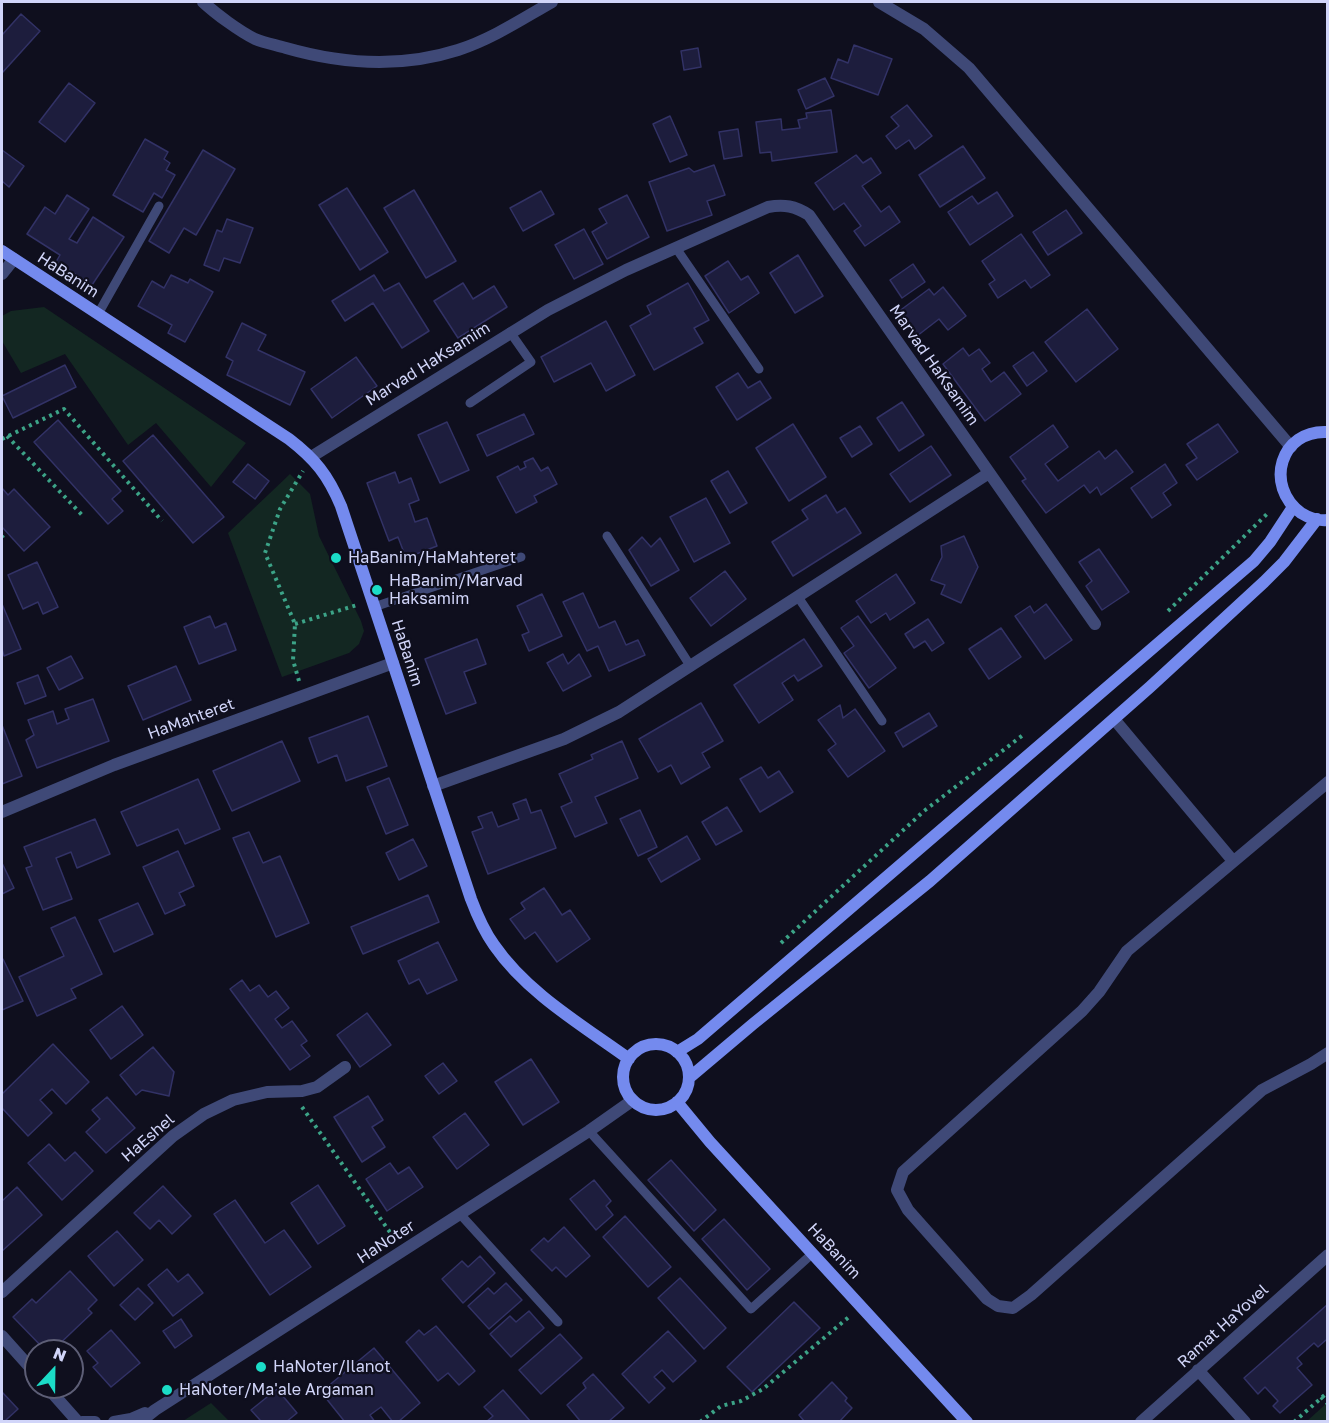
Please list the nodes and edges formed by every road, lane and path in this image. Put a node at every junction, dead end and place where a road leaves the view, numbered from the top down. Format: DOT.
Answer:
graph roads {
  1 [pos="203,2"];
  2 [pos="552,2"];
  3 [pos="879,2"];
  4 [pos="159,206"];
  5 [pos="676,248"];
  6 [pos="2,251"];
  7 [pos="14,259"];
  8 [pos="2,274"];
  9 [pos="98,314"];
  10 [pos="510,332"];
  11 [pos="759,369"];
  12 [pos="470,403"];
  13 [pos="1328,432"];
  14 [pos="7,436"];
  15 [pos="2,439"];
  16 [pos="1291,447"];
  17 [pos="311,457"];
  18 [pos="989,472"];
  19 [pos="1285,496"];
  20 [pos="1293,507"];
  21 [pos="83,516"];
  22 [pos="1322,520"];
  23 [pos="162,521"];
  24 [pos="607,536"];
  25 [pos="521,557"];
  26 [pos="798,597"];
  27 [pos="373,604"];
  28 [pos="1166,613"];
  29 [pos="295,624"];
  30 [pos="1095,624"];
  31 [pos="393,663"];
  32 [pos="691,667"];
  33 [pos="304,695"];
  34 [pos="1114,718"];
  35 [pos="882,721"];
  36 [pos="1026,733"];
  37 [pos="1328,782"];
  38 [pos="433,786"];
  39 [pos="2,812"];
  40 [pos="1233,861"];
  41 [pos="777,947"];
  42 [pos="676,1052"];
  43 [pos="1328,1053"];
  44 [pos="628,1059"];
  45 [pos="345,1067"];
  46 [pos="688,1078"];
  47 [pos="291,1092"];
  48 [pos="633,1100"];
  49 [pos="677,1102"];
  50 [pos="589,1131"];
  51 [pos="460,1214"];
  52 [pos="403,1251"];
  53 [pos="813,1253"];
  54 [pos="1328,1255"];
  55 [pos="2,1292"];
  56 [pos="862,1306"];
  57 [pos="558,1322"];
  58 [pos="2,1336"];
  59 [pos="24,1361"];
  60 [pos="1198,1370"];
  61 [pos="1328,1392"];
  62 [pos="1321,1397"];
  63 [pos="58,1399"];
  64 [pos="1328,1404"];
  65 [pos="155,1410"];
  66 [pos="80,1422"];
  67 [pos="95,1422"];
  68 [pos="114,1422"];
  69 [pos="140,1422"];
  70 [pos="700,1422"];
  71 [pos="968,1422"];
  72 [pos="1141,1422"];
  73 [pos="1245,1422"];
  74 [pos="1294,1422"];
  1 -- 2 [label="street"];
  3 -- 16 [label="street"];
  4 -- 9 [label="lane"];
  5 -- 10 [label="street, Marvad HaKsamim"];
  5 -- 11 [label="lane"];
  5 -- 18 [label="street, Marvad HaKsamim"];
  6 -- 7 [label="street, HaBanim"];
  7 -- 8 [label="street"];
  7 -- 9 [label="street, HaBanim"];
  9 -- 17 [label="street, HaBanim"];
  10 -- 12 [label="lane"];
  10 -- 17 [label="street, Marvad HaKsamim"];
  13 -- 16 [label="street"];
  14 -- 15 [label="path"];
  14 -- 21 [label="path"];
  14 -- 23 [label="path"];
  16 -- 19 [label="street"];
  17 -- 27 [label="street, HaBanim"];
  17 -- 29 [label="path"];
  18 -- 26 [label="street"];
  18 -- 30 [label="street, Marvad HaKsamim"];
  19 -- 20 [label="street"];
  19 -- 28 [label="path"];
  20 -- 22 [label="street"];
  20 -- 42 [label="street"];
  22 -- 34 [label="street"];
  24 -- 32 [label="lane"];
  25 -- 27 [label="lane"];
  26 -- 32 [label="street"];
  26 -- 35 [label="lane"];
  27 -- 29 [label="path"];
  27 -- 31 [label="street, HaBanim"];
  29 -- 33 [label="path"];
  31 -- 33 [label="street, HaMahteret"];
  31 -- 38 [label="street, HaBanim"];
  32 -- 38 [label="street"];
  33 -- 39 [label="street, HaMahteret"];
  34 -- 40 [label="street"];
  34 -- 46 [label="street"];
  36 -- 41 [label="path"];
  37 -- 40 [label="street"];
  38 -- 44 [label="street, HaBanim"];
  40 -- 43 [label="street"];
  42 -- 44 [label="street"];
  42 -- 46 [label="street"];
  44 -- 48 [label="street"];
  45 -- 47 [label="street, HaEshel"];
  46 -- 49 [label="street"];
  47 -- 52 [label="path"];
  47 -- 55 [label="street, HaEshel"];
  48 -- 49 [label="street"];
  48 -- 50 [label="street, HaNoter"];
  49 -- 53 [label="street, HaBanim"];
  50 -- 51 [label="street, HaNoter"];
  50 -- 53 [label="lane"];
  51 -- 52 [label="street, HaNoter"];
  51 -- 57 [label="lane"];
  52 -- 65 [label="street, HaNoter"];
  53 -- 56 [label="street, HaBanim"];
  54 -- 60 [label="street, Ramat HaYovel"];
  56 -- 70 [label="path"];
  56 -- 71 [label="street, HaBanim"];
  58 -- 59 [label="street"];
  60 -- 72 [label="street, Ramat HaYovel"];
  60 -- 73 [label="street"];
  61 -- 62 [label="path"];
  62 -- 64 [label="path"];
  62 -- 74 [label="path"];
  63 -- 66 [label="street"];
  65 -- 68 [label="street, HaNoter"];
  65 -- 69 [label="street, HaNoter"];
  66 -- 67 [label="street"];
}
